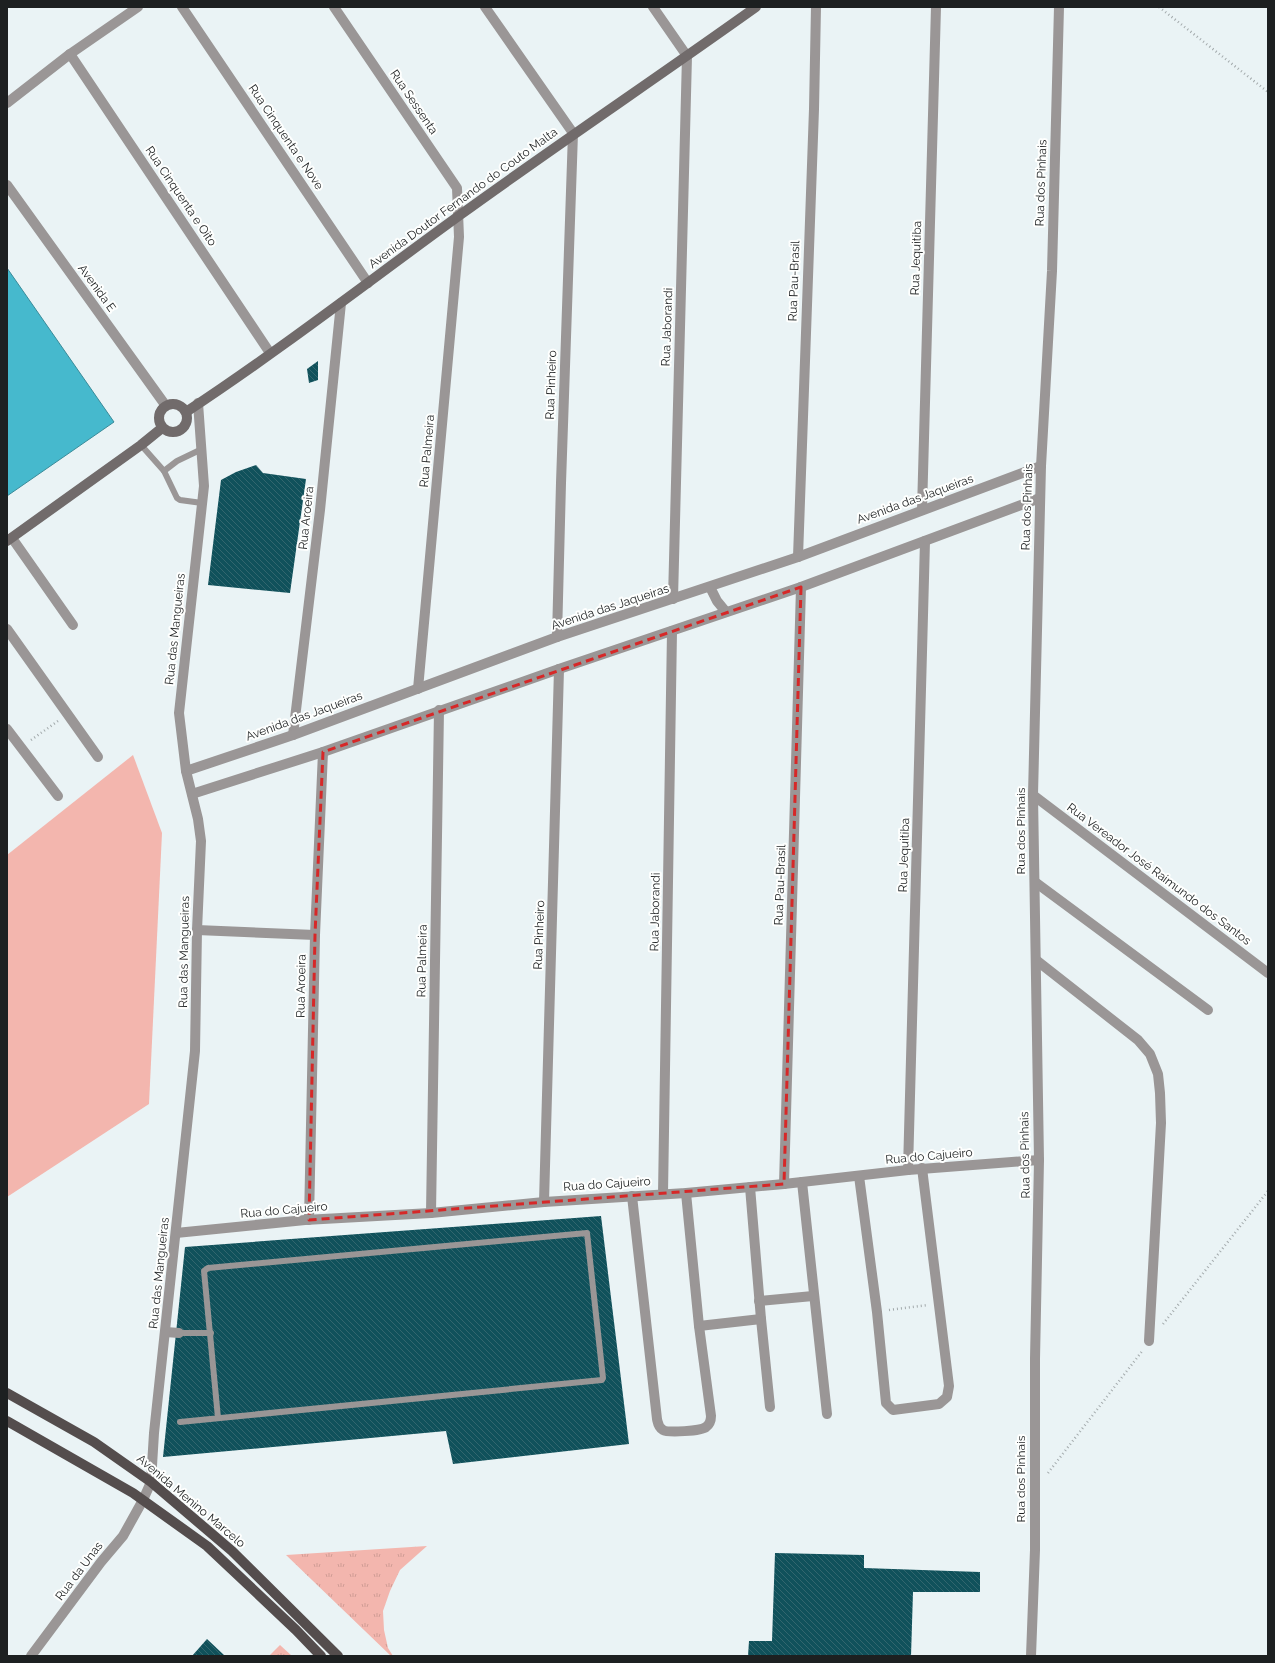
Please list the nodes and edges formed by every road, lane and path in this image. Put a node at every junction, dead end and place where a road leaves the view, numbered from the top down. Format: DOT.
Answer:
graph roads {
  1 [pos="138,7"];
  2 [pos="182,7"];
  3 [pos="334,7"];
  4 [pos="485,7"];
  5 [pos="653,7"];
  6 [pos="756,7"];
  7 [pos="816,7"];
  8 [pos="936,7"];
  9 [pos="1059,7"];
  10 [pos="1159,7"];
  11 [pos="70,54"];
  12 [pos="687,56"];
  13 [pos="1268,92"];
  14 [pos="7,103"];
  15 [pos="574,133"];
  16 [pos="7,186"];
  17 [pos="459,216"];
  18 [pos="368,282"];
  19 [pos="341,303"];
  20 [pos="270,353"];
  21 [pos="198,403"];
  22 [pos="166,406"];
  23 [pos="186,412"];
  24 [pos="162,428"];
  25 [pos="140,445"];
  26 [pos="202,449"];
  27 [pos="1041,466"];
  28 [pos="164,471"];
  29 [pos="1040,498"];
  30 [pos="202,503"];
  31 [pos="922,510"];
  32 [pos="9,540"];
  33 [pos="925,541"];
  34 [pos="798,557"];
  35 [pos="710,587"];
  36 [pos="802,587"];
  37 [pos="673,599"];
  38 [pos="726,612"];
  39 [pos="73,626"];
  40 [pos="7,629"];
  41 [pos="672,631"];
  42 [pos="557,637"];
  43 [pos="559,668"];
  44 [pos="418,688"];
  45 [pos="439,710"];
  46 [pos="68,714"];
  47 [pos="7,729"];
  48 [pos="293,735"];
  49 [pos="20,747"];
  50 [pos="323,752"];
  51 [pos="98,757"];
  52 [pos="186,771"];
  53 [pos="192,794"];
  54 [pos="1034,795"];
  55 [pos="58,796"];
  56 [pos="1035,882"];
  57 [pos="197,930"];
  58 [pos="315,935"];
  59 [pos="1036,960"];
  60 [pos="1268,973"];
  61 [pos="1208,1010"];
  62 [pos="1040,1160"];
  63 [pos="922,1168"];
  64 [pos="908,1170"];
  65 [pos="859,1176"];
  66 [pos="802,1182"];
  67 [pos="784,1184"];
  68 [pos="750,1187"];
  69 [pos="686,1193"];
  70 [pos="663,1194"];
  71 [pos="632,1196"];
  72 [pos="544,1202"];
  73 [pos="431,1213"];
  74 [pos="309,1220"];
  75 [pos="176,1233"];
  76 [pos="813,1296"];
  77 [pos="759,1301"];
  78 [pos="938,1303"];
  79 [pos="877,1312"];
  80 [pos="761,1319"];
  81 [pos="699,1326"];
  82 [pos="166,1332"];
  83 [pos="179,1333"];
  84 [pos="211,1333"];
  85 [pos="1149,1341"];
  86 [pos="7,1393"];
  87 [pos="770,1407"];
  88 [pos="827,1414"];
  89 [pos="218,1418"];
  90 [pos="7,1421"];
  91 [pos="180,1422"];
  92 [pos="151,1482"];
  93 [pos="143,1500"];
  94 [pos="31,1656"];
  95 [pos="321,1656"];
  96 [pos="338,1656"];
  97 [pos="1031,1656"];
  1 -- 11 [label="street"];
  2 -- 18 [label="street, Rua Cinquenta e Nove"];
  3 -- 17 [label="street, Rua Sessenta"];
  4 -- 15 [label="street"];
  5 -- 12 [label="street"];
  6 -- 12 [label="street, Avenida Doutor Fernando do Couto Malta"];
  7 -- 34 [label="street, Rua Pau-Brasil"];
  8 -- 31 [label="street, Rua Jequitiba"];
  9 -- 27 [label="street, Rua dos Pinhais"];
  10 -- 13 [label="path"];
  11 -- 14 [label="street"];
  11 -- 20 [label="street, Rua Cinquenta e Oito"];
  12 -- 15 [label="street, Avenida Doutor Fernando do Couto Malta"];
  12 -- 37 [label="street, Rua Jaborandi"];
  15 -- 17 [label="street, Avenida Doutor Fernando do Couto Malta"];
  15 -- 42 [label="street, Rua Pinheiro"];
  16 -- 22 [label="street, Avenida E"];
  17 -- 18 [label="street, Avenida Doutor Fernando do Couto Malta"];
  17 -- 44 [label="street, Rua Palmeira"];
  18 -- 19 [label="street, Avenida Doutor Fernando do Couto Malta"];
  19 -- 20 [label="street, Avenida Doutor Fernando do Couto Malta"];
  19 -- 48 [label="street, Rua Aroeira"];
  20 -- 21 [label="street, Avenida Doutor Fernando do Couto Malta"];
  21 -- 23 [label="street, Avenida Doutor Fernando do Couto Malta"];
  21 -- 26 [label="street, Rua das Mangueiras"];
  22 -- 23 [label="street"];
  22 -- 24 [label="street"];
  23 -- 24 [label="street"];
  24 -- 25 [label="street"];
  25 -- 28 [label="lane"];
  25 -- 32 [label="street"];
  26 -- 28 [label="lane"];
  26 -- 30 [label="street, Rua das Mangueiras"];
  27 -- 29 [label="street, Rua dos Pinhais"];
  27 -- 31 [label="street, Avenida das Jaqueiras"];
  28 -- 30 [label="lane"];
  29 -- 33 [label="street"];
  29 -- 54 [label="street, Rua dos Pinhais"];
  30 -- 52 [label="street, Rua das Mangueiras"];
  31 -- 34 [label="street, Avenida das Jaqueiras"];
  32 -- 39 [label="street"];
  33 -- 36 [label="street"];
  33 -- 64 [label="street, Rua Jequitiba"];
  34 -- 35 [label="street, Avenida das Jaqueiras"];
  35 -- 37 [label="street, Avenida das Jaqueiras"];
  35 -- 38 [label="street"];
  36 -- 38 [label="street"];
  36 -- 67 [label="street, Rua Pau-Brasil"];
  37 -- 42 [label="street, Avenida das Jaqueiras"];
  38 -- 41 [label="street"];
  40 -- 46 [label="street"];
  41 -- 43 [label="street"];
  41 -- 70 [label="street, Rua Jaborandi"];
  42 -- 44 [label="street, Avenida das Jaqueiras"];
  43 -- 45 [label="street"];
  43 -- 72 [label="street, Rua Pinheiro"];
  44 -- 48 [label="street, Avenida das Jaqueiras"];
  45 -- 50 [label="street"];
  45 -- 73 [label="street, Rua Palmeira"];
  46 -- 49 [label="path"];
  46 -- 51 [label="street"];
  47 -- 49 [label="street"];
  48 -- 52 [label="street, Avenida das Jaqueiras"];
  49 -- 55 [label="street"];
  50 -- 53 [label="street"];
  50 -- 58 [label="street, Rua Aroeira"];
  52 -- 53 [label="street, Rua das Mangueiras"];
  53 -- 57 [label="street, Rua das Mangueiras"];
  54 -- 56 [label="street, Rua dos Pinhais"];
  54 -- 60 [label="street, Rua Vereador José Raimundo dos Santos"];
  56 -- 59 [label="street, Rua dos Pinhais"];
  56 -- 61 [label="street"];
  57 -- 58 [label="street"];
  57 -- 75 [label="street, Rua das Mangueiras"];
  58 -- 74 [label="street, Rua Aroeira"];
  59 -- 62 [label="street, Rua dos Pinhais"];
  59 -- 85 [label="street"];
  62 -- 63 [label="street, Rua do Cajueiro"];
  62 -- 97 [label="street, Rua dos Pinhais"];
  63 -- 64 [label="street, Rua do Cajueiro"];
  63 -- 78 [label="street"];
  64 -- 65 [label="street, Rua do Cajueiro"];
  65 -- 66 [label="street, Rua do Cajueiro"];
  65 -- 79 [label="street"];
  66 -- 67 [label="street, Rua do Cajueiro"];
  66 -- 76 [label="street"];
  67 -- 68 [label="street, Rua do Cajueiro"];
  68 -- 69 [label="street, Rua do Cajueiro"];
  68 -- 77 [label="street"];
  69 -- 70 [label="street, Rua do Cajueiro"];
  69 -- 81 [label="street"];
  70 -- 71 [label="street, Rua do Cajueiro"];
  71 -- 72 [label="street, Rua do Cajueiro"];
  71 -- 81 [label="street"];
  72 -- 73 [label="street, Rua do Cajueiro"];
  73 -- 74 [label="street, Rua do Cajueiro"];
  74 -- 75 [label="street, Rua do Cajueiro"];
  75 -- 82 [label="street, Rua das Mangueiras"];
  76 -- 77 [label="street"];
  76 -- 88 [label="street"];
  77 -- 80 [label="street"];
  78 -- 79 [label="path"];
  78 -- 79 [label="street"];
  80 -- 81 [label="street"];
  80 -- 87 [label="street"];
  82 -- 83 [label="street"];
  82 -- 92 [label="street, Rua das Mangueiras"];
  83 -- 84 [label="lane"];
  84 -- 89 [label="lane"];
  84 -- 89 [label="lane"];
  86 -- 92 [label="main road, Avenida Menino Marcelo"];
  89 -- 91 [label="lane"];
  90 -- 93 [label="main road, Avenida Menino Marcelo"];
  92 -- 93 [label="street, Rua das Mangueiras"];
  92 -- 96 [label="main road, Avenida Menino Marcelo"];
  93 -- 94 [label="street, Rua da Unas"];
  93 -- 95 [label="main road, Avenida Menino Marcelo"];
}
